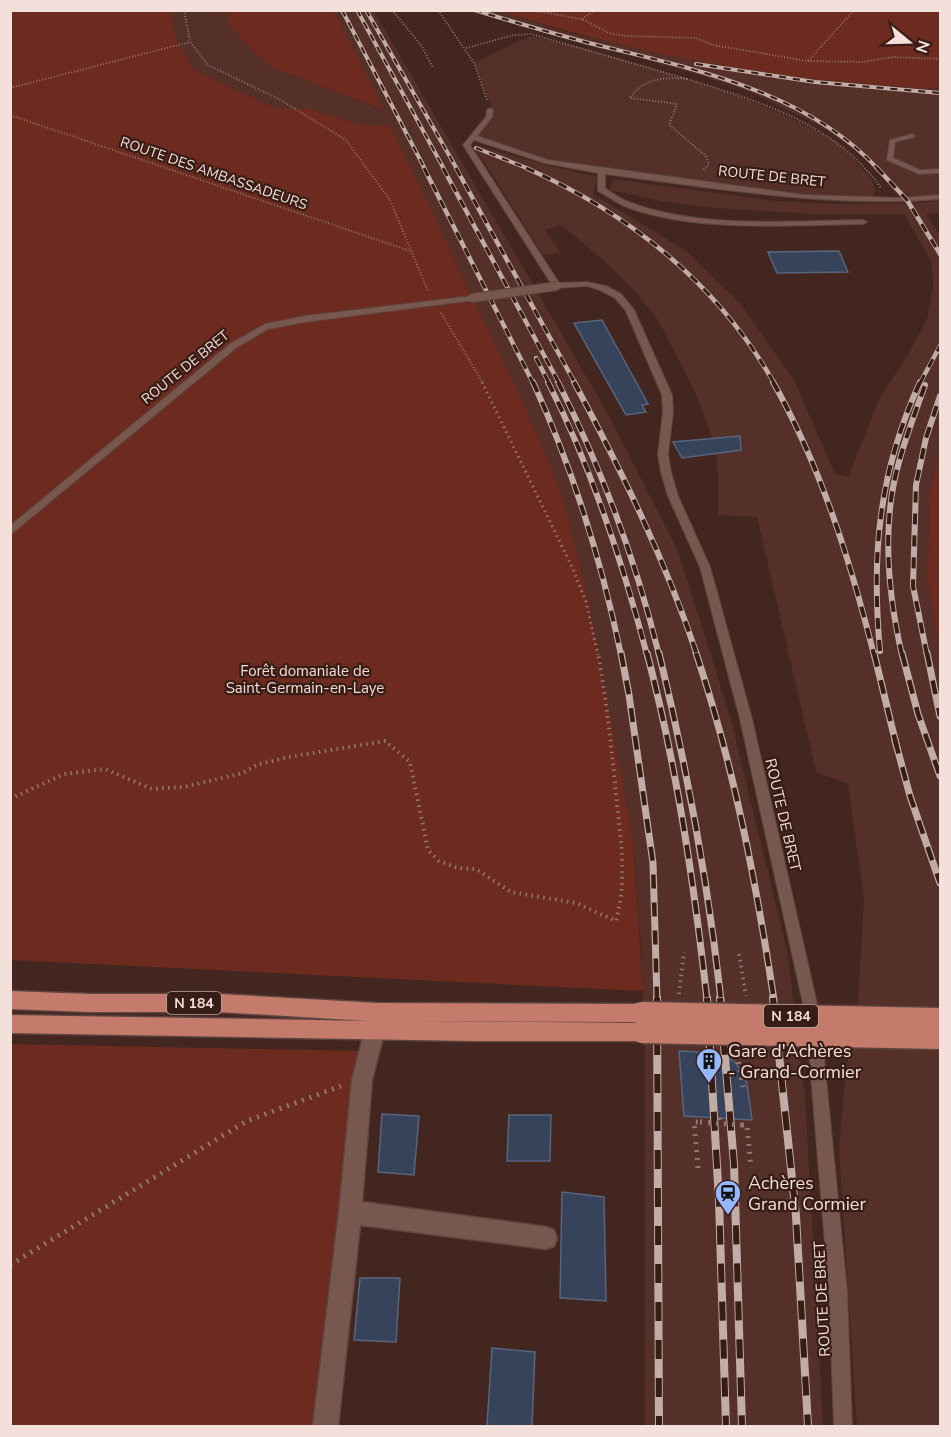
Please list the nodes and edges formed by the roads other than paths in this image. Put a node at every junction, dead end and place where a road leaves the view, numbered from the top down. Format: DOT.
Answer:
graph roads {
  1 [pos="490,110"];
  2 [pos="912,136"];
  3 [pos="473,137"];
  4 [pos="602,171"];
  5 [pos="940,171"];
  6 [pos="940,196"];
  7 [pos="863,222"];
  8 [pos="557,286"];
  9 [pos="10,532"];
  10 [pos="10,1000"];
  11 [pos="940,1019"];
  12 [pos="376,1021"];
  13 [pos="641,1023"];
  14 [pos="10,1024"];
  15 [pos="940,1038"];
  16 [pos="350,1212"];
  17 [pos="546,1238"];
  18 [pos="325,1426"];
  19 [pos="843,1426"];
  1 -- 3 [label="lane"];
  2 -- 5 [label="lane"];
  3 -- 4 [label="lane, ROUTE DE BRET"];
  3 -- 8 [label="lane"];
  4 -- 6 [label="lane, ROUTE DE BRET"];
  4 -- 7 [label="lane"];
  8 -- 9 [label="lane, ROUTE DE BRET, bridge"];
  8 -- 19 [label="lane, ROUTE DE BRET"];
  10 -- 12 [label="main road, N 184"];
  11 -- 13 [label="main road, N 184, bridge"];
  12 -- 13 [label="main road, N 184"];
  12 -- 14 [label="main road, N 184"];
  12 -- 16 [label="street"];
  13 -- 15 [label="main road, N 184, bridge"];
  16 -- 17 [label="street"];
  16 -- 18 [label="street"];
}
